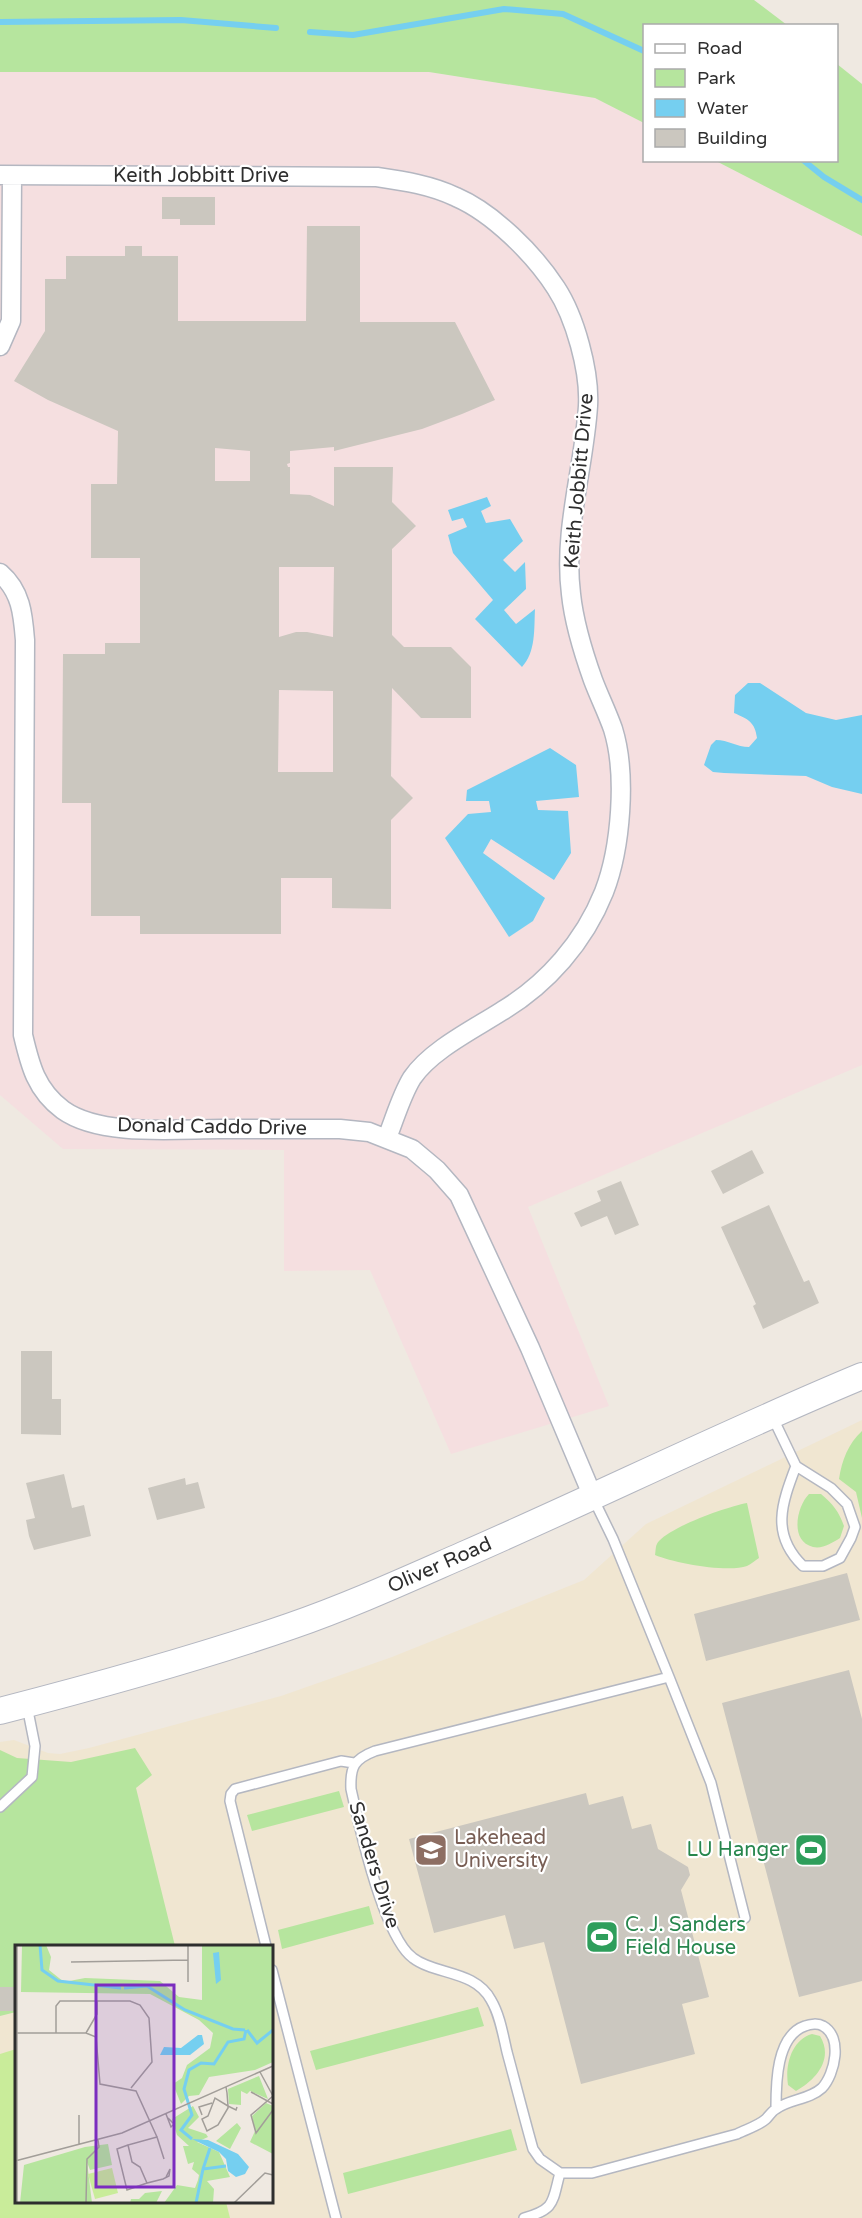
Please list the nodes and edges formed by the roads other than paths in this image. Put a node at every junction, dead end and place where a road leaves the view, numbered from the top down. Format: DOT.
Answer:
graph roads {
  1 [pos="6,176"];
  2 [pos="0,346"];
  3 [pos="0,573"];
  4 [pos="387,1138"];
  5 [pos="862,1376"];
  6 [pos="771,1414"];
  7 [pos="796,1466"];
  8 [pos="593,1497"];
  9 [pos="669,1677"];
  10 [pos="27,1704"];
  11 [pos="0,1711"];
  12 [pos="354,1763"];
  13 [pos="0,1807"];
  14 [pos="746,1918"];
  15 [pos="266,1945"];
  16 [pos="273,1974"];
  17 [pos="776,2108"];
  18 [pos="560,2173"];
  19 [pos="336,2218"];
  20 [pos="524,2218"];
  1 -- 2 [label="street"];
  1 -- 4 [label="street, Keith Jobbitt Drive"];
  3 -- 4 [label="street, Donald Caddo Drive"];
  4 -- 8 [label="street, Donald Caddo Drive"];
  5 -- 6 [label="main road, Oliver Road"];
  6 -- 7 [label="lane"];
  6 -- 8 [label="main road, Oliver Road"];
  7 -- 7 [label="lane"];
  8 -- 9 [label="lane"];
  8 -- 10 [label="main road, Oliver Road"];
  9 -- 12 [label="lane"];
  9 -- 14 [label="lane"];
  10 -- 11 [label="main road, Oliver Road"];
  10 -- 13 [label="lane"];
  12 -- 15 [label="lane"];
  12 -- 18 [label="lane, Sanders Drive"];
  16 -- 19 [label="lane"];
  17 -- 17 [label="lane"];
  17 -- 18 [label="lane"];
  18 -- 20 [label="lane"];
}
